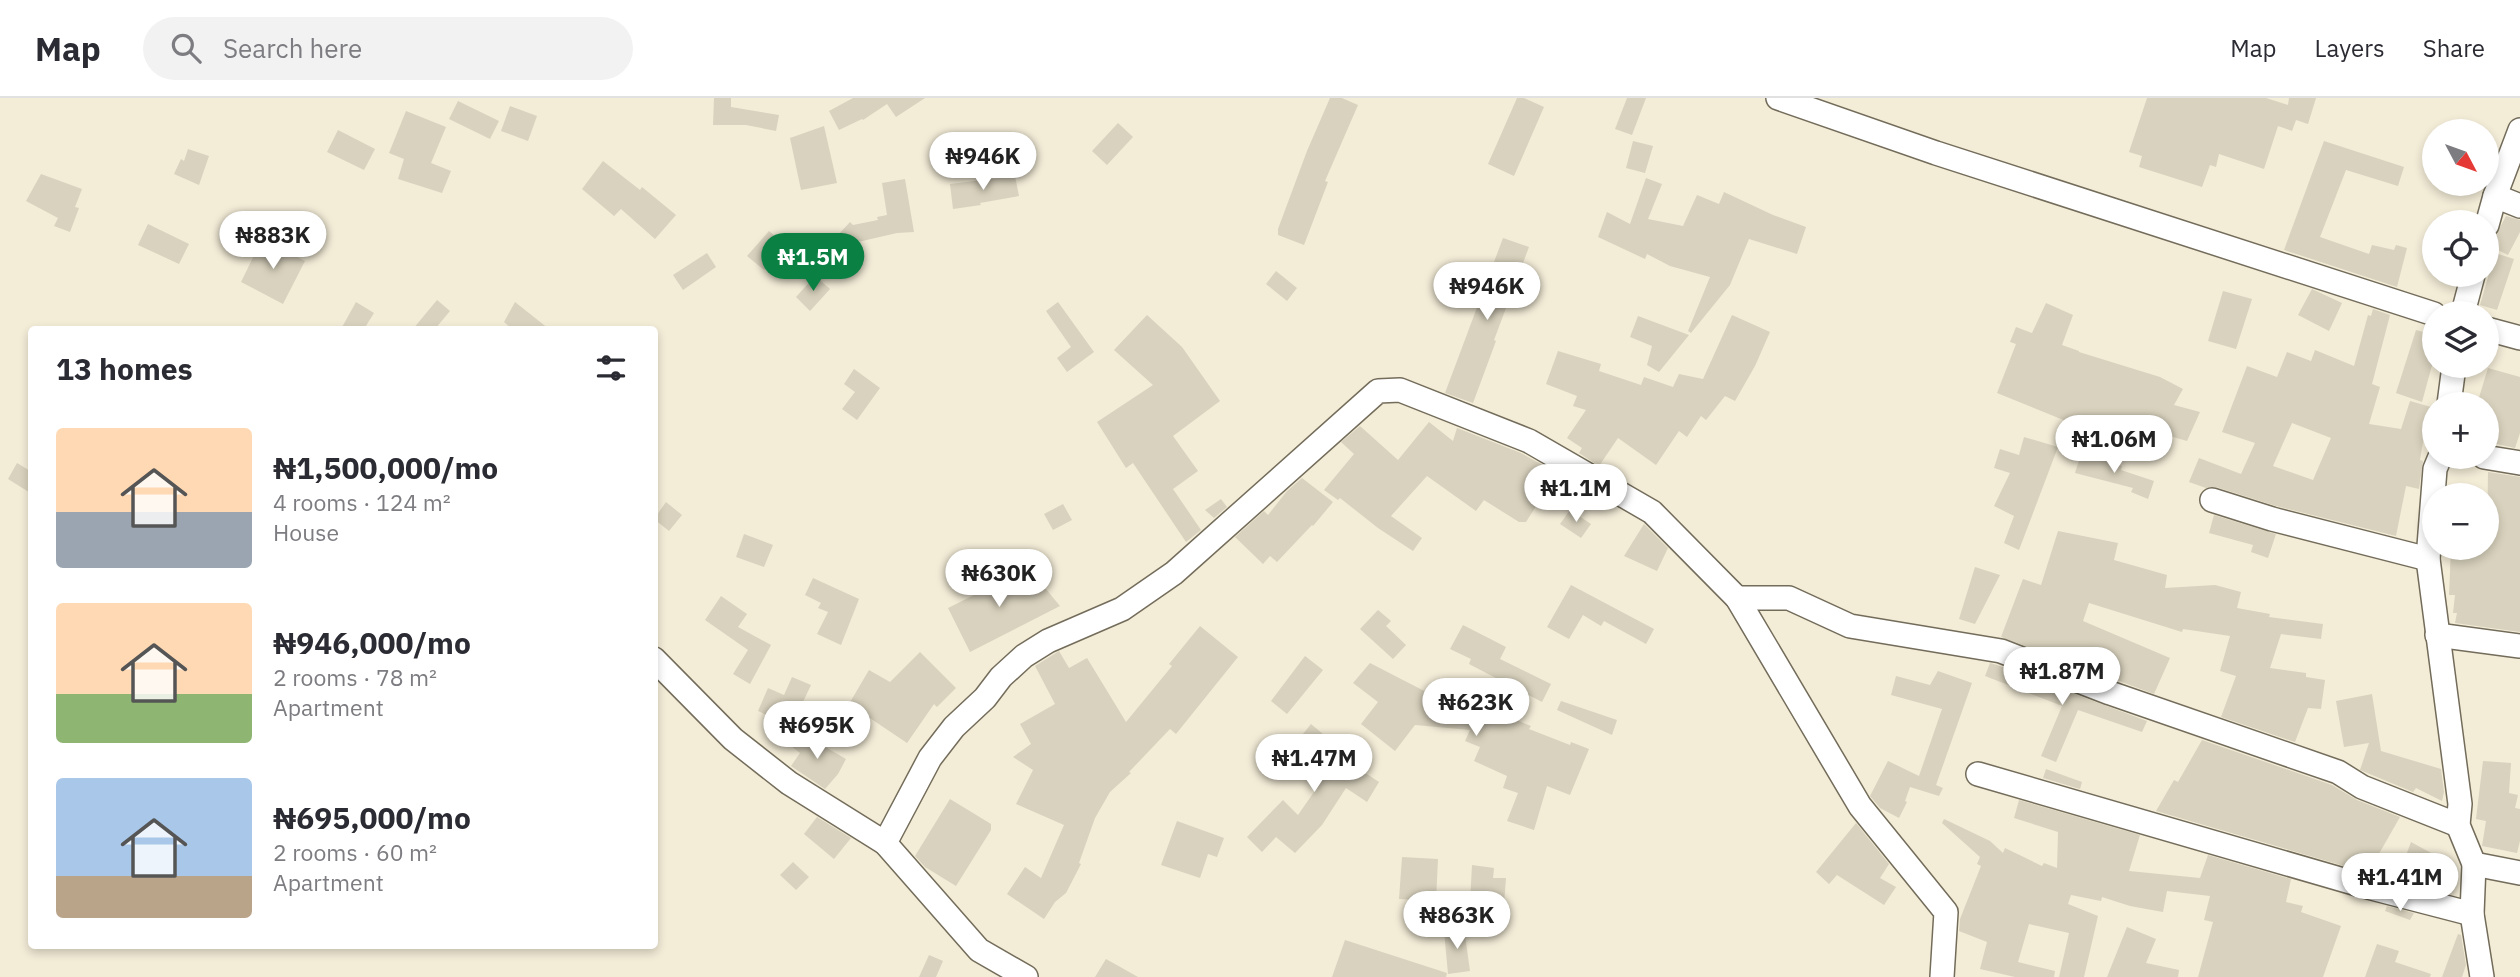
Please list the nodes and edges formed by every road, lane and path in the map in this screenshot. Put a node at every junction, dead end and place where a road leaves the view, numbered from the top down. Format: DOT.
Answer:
graph roads {
  1 [pos="1777,98"];
  2 [pos="2520,130"];
  3 [pos="2499,185"];
  4 [pos="2495,196"];
  5 [pos="2520,206"];
  6 [pos="2491,210"];
  7 [pos="2422,310"];
  8 [pos="2499,332"];
  9 [pos="2520,338"];
  10 [pos="2499,460"];
  11 [pos="2520,463"];
  12 [pos="2212,500"];
  13 [pos="2422,557"];
  14 [pos="2428,560"];
  15 [pos="1737,598"];
  16 [pos="2437,635"];
  17 [pos="2520,646"];
  18 [pos="658,663"];
  19 [pos="1978,774"];
  20 [pos="2458,825"];
  21 [pos="885,843"];
  22 [pos="2474,864"];
  23 [pos="2520,873"];
  24 [pos="2472,914"];
  25 [pos="1026,977"];
  26 [pos="1942,977"];
  27 [pos="2482,977"];
  1 -- 7 [label="street"];
  2 -- 3 [label="street"];
  4 -- 5 [label="street"];
  4 -- 6 [label="street"];
  8 -- 9 [label="street"];
  10 -- 11 [label="street"];
  12 -- 13 [label="street"];
  14 -- 16 [label="street"];
  15 -- 20 [label="street"];
  15 -- 21 [label="street"];
  15 -- 26 [label="street"];
  16 -- 17 [label="street"];
  16 -- 20 [label="street"];
  18 -- 21 [label="street"];
  19 -- 24 [label="street"];
  20 -- 22 [label="street"];
  21 -- 25 [label="street"];
  22 -- 23 [label="street"];
  22 -- 24 [label="street"];
  24 -- 27 [label="street"];
}
